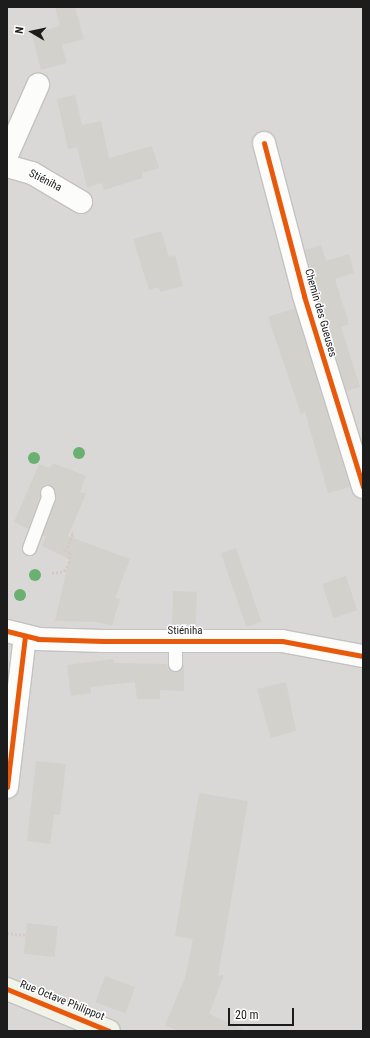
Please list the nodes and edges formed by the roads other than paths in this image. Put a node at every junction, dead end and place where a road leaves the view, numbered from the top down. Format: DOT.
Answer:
graph roads {
  1 [pos="38,85"];
  2 [pos="264,143"];
  3 [pos="7,155"];
  4 [pos="7,166"];
  5 [pos="80,202"];
  6 [pos="363,487"];
  7 [pos="49,495"];
  8 [pos="29,548"];
  9 [pos="16,634"];
  10 [pos="174,641"];
  11 [pos="363,656"];
  12 [pos="175,664"];
  13 [pos="7,787"];
  14 [pos="7,989"];
  15 [pos="109,1031"];
  1 -- 3 [label="street"];
  2 -- 6 [label="street, Chemin des Gueuses"];
  4 -- 5 [label="street, Stiéniha"];
  7 -- 8 [label="lane"];
  9 -- 10 [label="street, Stiéniha"];
  9 -- 13 [label="street"];
  10 -- 11 [label="street, Stiéniha"];
  10 -- 12 [label="lane"];
  14 -- 15 [label="street, Rue Octave Philippot"];
}
